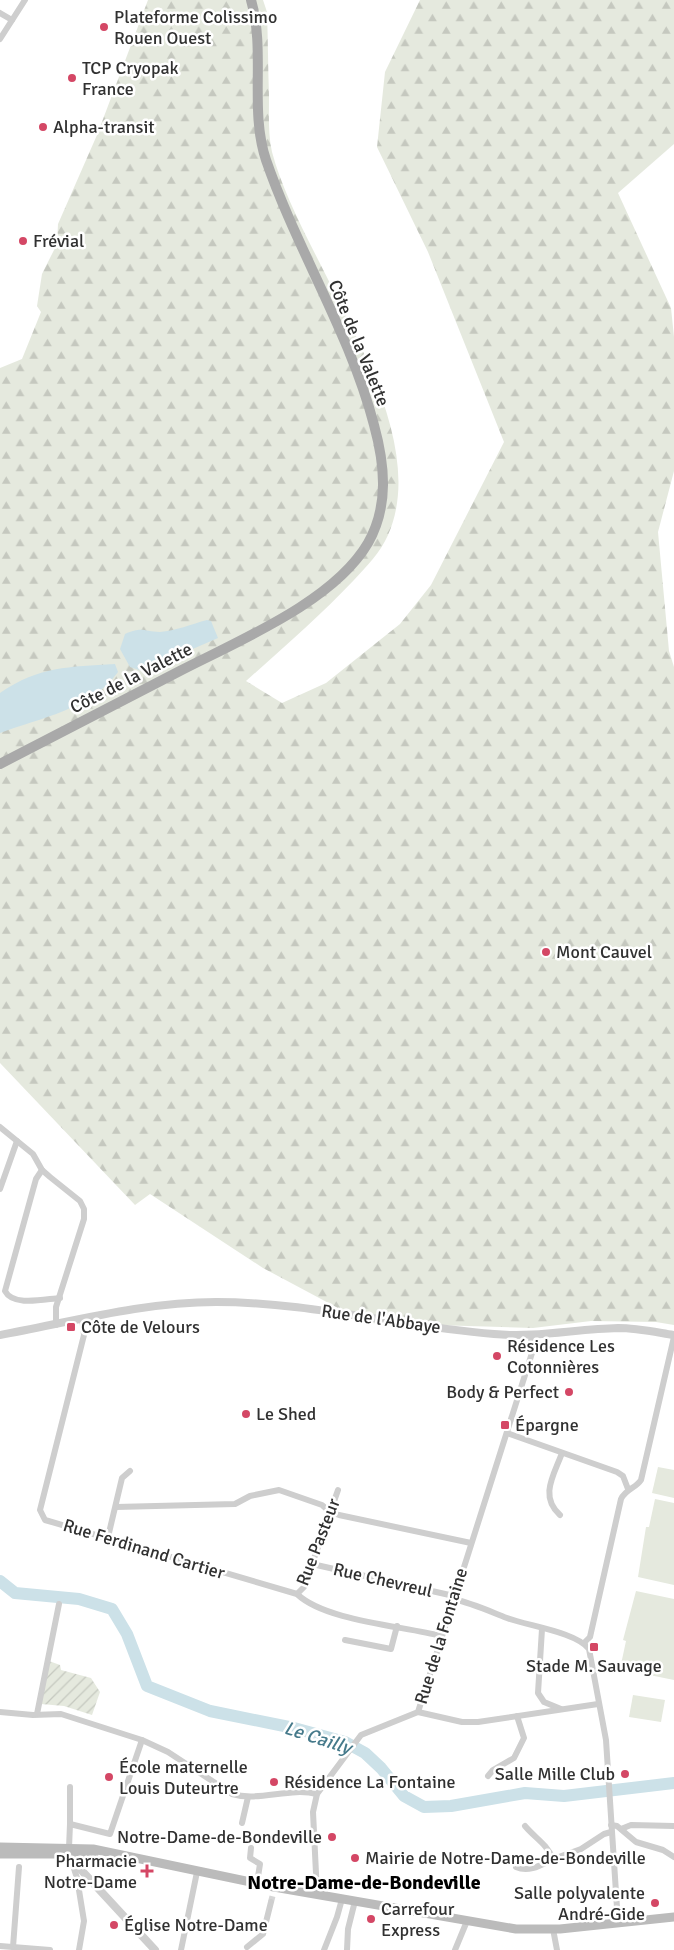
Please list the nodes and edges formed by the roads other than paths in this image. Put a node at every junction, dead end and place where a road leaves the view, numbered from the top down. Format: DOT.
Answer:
graph roads {
  1 [pos="25,0"];
  2 [pos="251,0"];
  3 [pos="0,13"];
  4 [pos="12,20"];
  5 [pos="0,39"];
  6 [pos="0,764"];
  7 [pos="0,1128"];
  8 [pos="17,1142"];
  9 [pos="42,1170"];
  10 [pos="0,1189"];
  11 [pos="60,1298"];
  12 [pos="85,1318"];
  13 [pos="56,1325"];
  14 [pos="0,1335"];
  15 [pos="531,1335"];
  16 [pos="674,1336"];
  17 [pos="507,1433"];
  18 [pos="562,1453"];
  19 [pos="130,1471"];
  20 [pos="628,1489"];
  21 [pos="338,1490"];
  22 [pos="116,1507"];
  23 [pos="330,1512"];
  24 [pos="560,1515"];
  25 [pos="108,1537"];
  26 [pos="471,1543"];
  27 [pos="312,1564"];
  28 [pos="297,1594"];
  29 [pos="453,1598"];
  30 [pos="59,1604"];
  31 [pos="397,1626"];
  32 [pos="542,1629"];
  33 [pos="441,1636"];
  34 [pos="345,1640"];
  35 [pos="584,1643"];
  36 [pos="598,1704"];
  37 [pos="562,1710"];
  38 [pos="0,1712"];
  39 [pos="418,1712"];
  40 [pos="37,1714"];
  41 [pos="517,1716"];
  42 [pos="142,1740"];
  43 [pos="488,1776"];
  44 [pos="70,1786"];
  45 [pos="316,1794"];
  46 [pos="248,1797"];
  47 [pos="242,1823"];
  48 [pos="70,1824"];
  49 [pos="611,1825"];
  50 [pos="525,1826"];
  51 [pos="674,1826"];
  52 [pos="621,1829"];
  53 [pos="611,1832"];
  54 [pos="0,1847"];
  55 [pos="250,1848"];
  56 [pos="10,1851"];
  57 [pos="85,1851"];
  58 [pos="0,1854"];
  59 [pos="70,1854"];
  60 [pos="674,1857"];
  61 [pos="553,1859"];
  62 [pos="19,1867"];
  63 [pos="516,1867"];
  64 [pos="80,1868"];
  65 [pos="197,1872"];
  66 [pos="77,1878"];
  67 [pos="257,1883"];
  68 [pos="317,1894"];
  69 [pos="342,1899"];
  70 [pos="355,1901"];
  71 [pos="271,1902"];
  72 [pos="674,1917"];
  73 [pos="467,1922"];
  74 [pos="618,1923"];
  75 [pos="553,1929"];
  76 [pos="0,1946"];
  77 [pos="13,1947"];
  78 [pos="247,1947"];
  79 [pos="50,1950"];
  80 [pos="79,1950"];
  81 [pos="155,1950"];
  82 [pos="181,1950"];
  83 [pos="324,1950"];
  84 [pos="346,1950"];
  85 [pos="455,1950"];
  86 [pos="557,1950"];
  1 -- 4 [label="street"];
  2 -- 6 [label="main road, Côte de la Valette"];
  3 -- 4 [label="street"];
  4 -- 5 [label="street"];
  7 -- 8 [label="street"];
  8 -- 9 [label="street"];
  8 -- 10 [label="street"];
  9 -- 11 [label="street"];
  9 -- 11 [label="street"];
  11 -- 13 [label="street"];
  12 -- 13 [label="street, Rue de l'Abbaye"];
  12 -- 15 [label="street, Rue de l'Abbaye"];
  12 -- 25 [label="street, Rue Ferdinand Cartier"];
  13 -- 14 [label="street, Rue de l'Abbaye"];
  15 -- 16 [label="street, Rue de l'Abbaye"];
  15 -- 17 [label="street, Rue de la Fontaine"];
  16 -- 20 [label="street"];
  17 -- 18 [label="street"];
  17 -- 26 [label="street, Rue de la Fontaine"];
  18 -- 20 [label="street"];
  18 -- 24 [label="street"];
  19 -- 22 [label="street"];
  20 -- 35 [label="street"];
  21 -- 23 [label="street, Rue Pasteur"];
  22 -- 23 [label="street"];
  22 -- 25 [label="street"];
  23 -- 26 [label="street"];
  23 -- 27 [label="street, Rue Pasteur"];
  25 -- 28 [label="street, Rue Ferdinand Cartier"];
  26 -- 29 [label="street, Rue de la Fontaine"];
  27 -- 28 [label="street, Rue Pasteur"];
  27 -- 29 [label="street, Rue Chevreul"];
  28 -- 31 [label="street, Rue Ferdinand Cartier"];
  29 -- 32 [label="street, Rue Chevreul"];
  29 -- 33 [label="street, Rue de la Fontaine"];
  30 -- 40 [label="street"];
  31 -- 33 [label="street, Rue Ferdinand Cartier"];
  31 -- 34 [label="street"];
  32 -- 35 [label="street, Rue Chevreul"];
  32 -- 37 [label="street"];
  33 -- 39 [label="street, Rue de la Fontaine"];
  35 -- 36 [label="street"];
  36 -- 37 [label="street"];
  36 -- 49 [label="street"];
  37 -- 41 [label="street"];
  38 -- 40 [label="street"];
  39 -- 41 [label="street"];
  39 -- 45 [label="street, Rue de la Fontaine"];
  40 -- 42 [label="street"];
  41 -- 43 [label="street"];
  42 -- 46 [label="street"];
  42 -- 48 [label="street"];
  44 -- 48 [label="street"];
  45 -- 46 [label="street"];
  45 -- 68 [label="street"];
  46 -- 47 [label="street"];
  48 -- 59 [label="street"];
  49 -- 52 [label="street"];
  49 -- 53 [label="street"];
  50 -- 61 [label="street"];
  51 -- 52 [label="street"];
  52 -- 60 [label="street"];
  53 -- 61 [label="street"];
  53 -- 74 [label="street"];
  54 -- 56 [label="main road"];
  55 -- 67 [label="street"];
  56 -- 58 [label="main road"];
  56 -- 59 [label="main road"];
  57 -- 59 [label="main road"];
  57 -- 64 [label="street"];
  57 -- 65 [label="main road"];
  59 -- 64 [label="street"];
  59 -- 66 [label="street"];
  61 -- 63 [label="street"];
  62 -- 77 [label="street"];
  64 -- 66 [label="street"];
  64 -- 81 [label="street"];
  65 -- 67 [label="main road"];
  65 -- 82 [label="street"];
  66 -- 80 [label="street"];
  67 -- 68 [label="main road"];
  68 -- 69 [label="main road"];
  69 -- 70 [label="main road"];
  69 -- 83 [label="street"];
  70 -- 73 [label="main road"];
  70 -- 84 [label="street"];
  71 -- 78 [label="street"];
  72 -- 74 [label="main road"];
  73 -- 75 [label="main road"];
  73 -- 85 [label="street"];
  74 -- 75 [label="main road"];
  75 -- 86 [label="street"];
  76 -- 77 [label="street"];
  77 -- 79 [label="street"];
}
